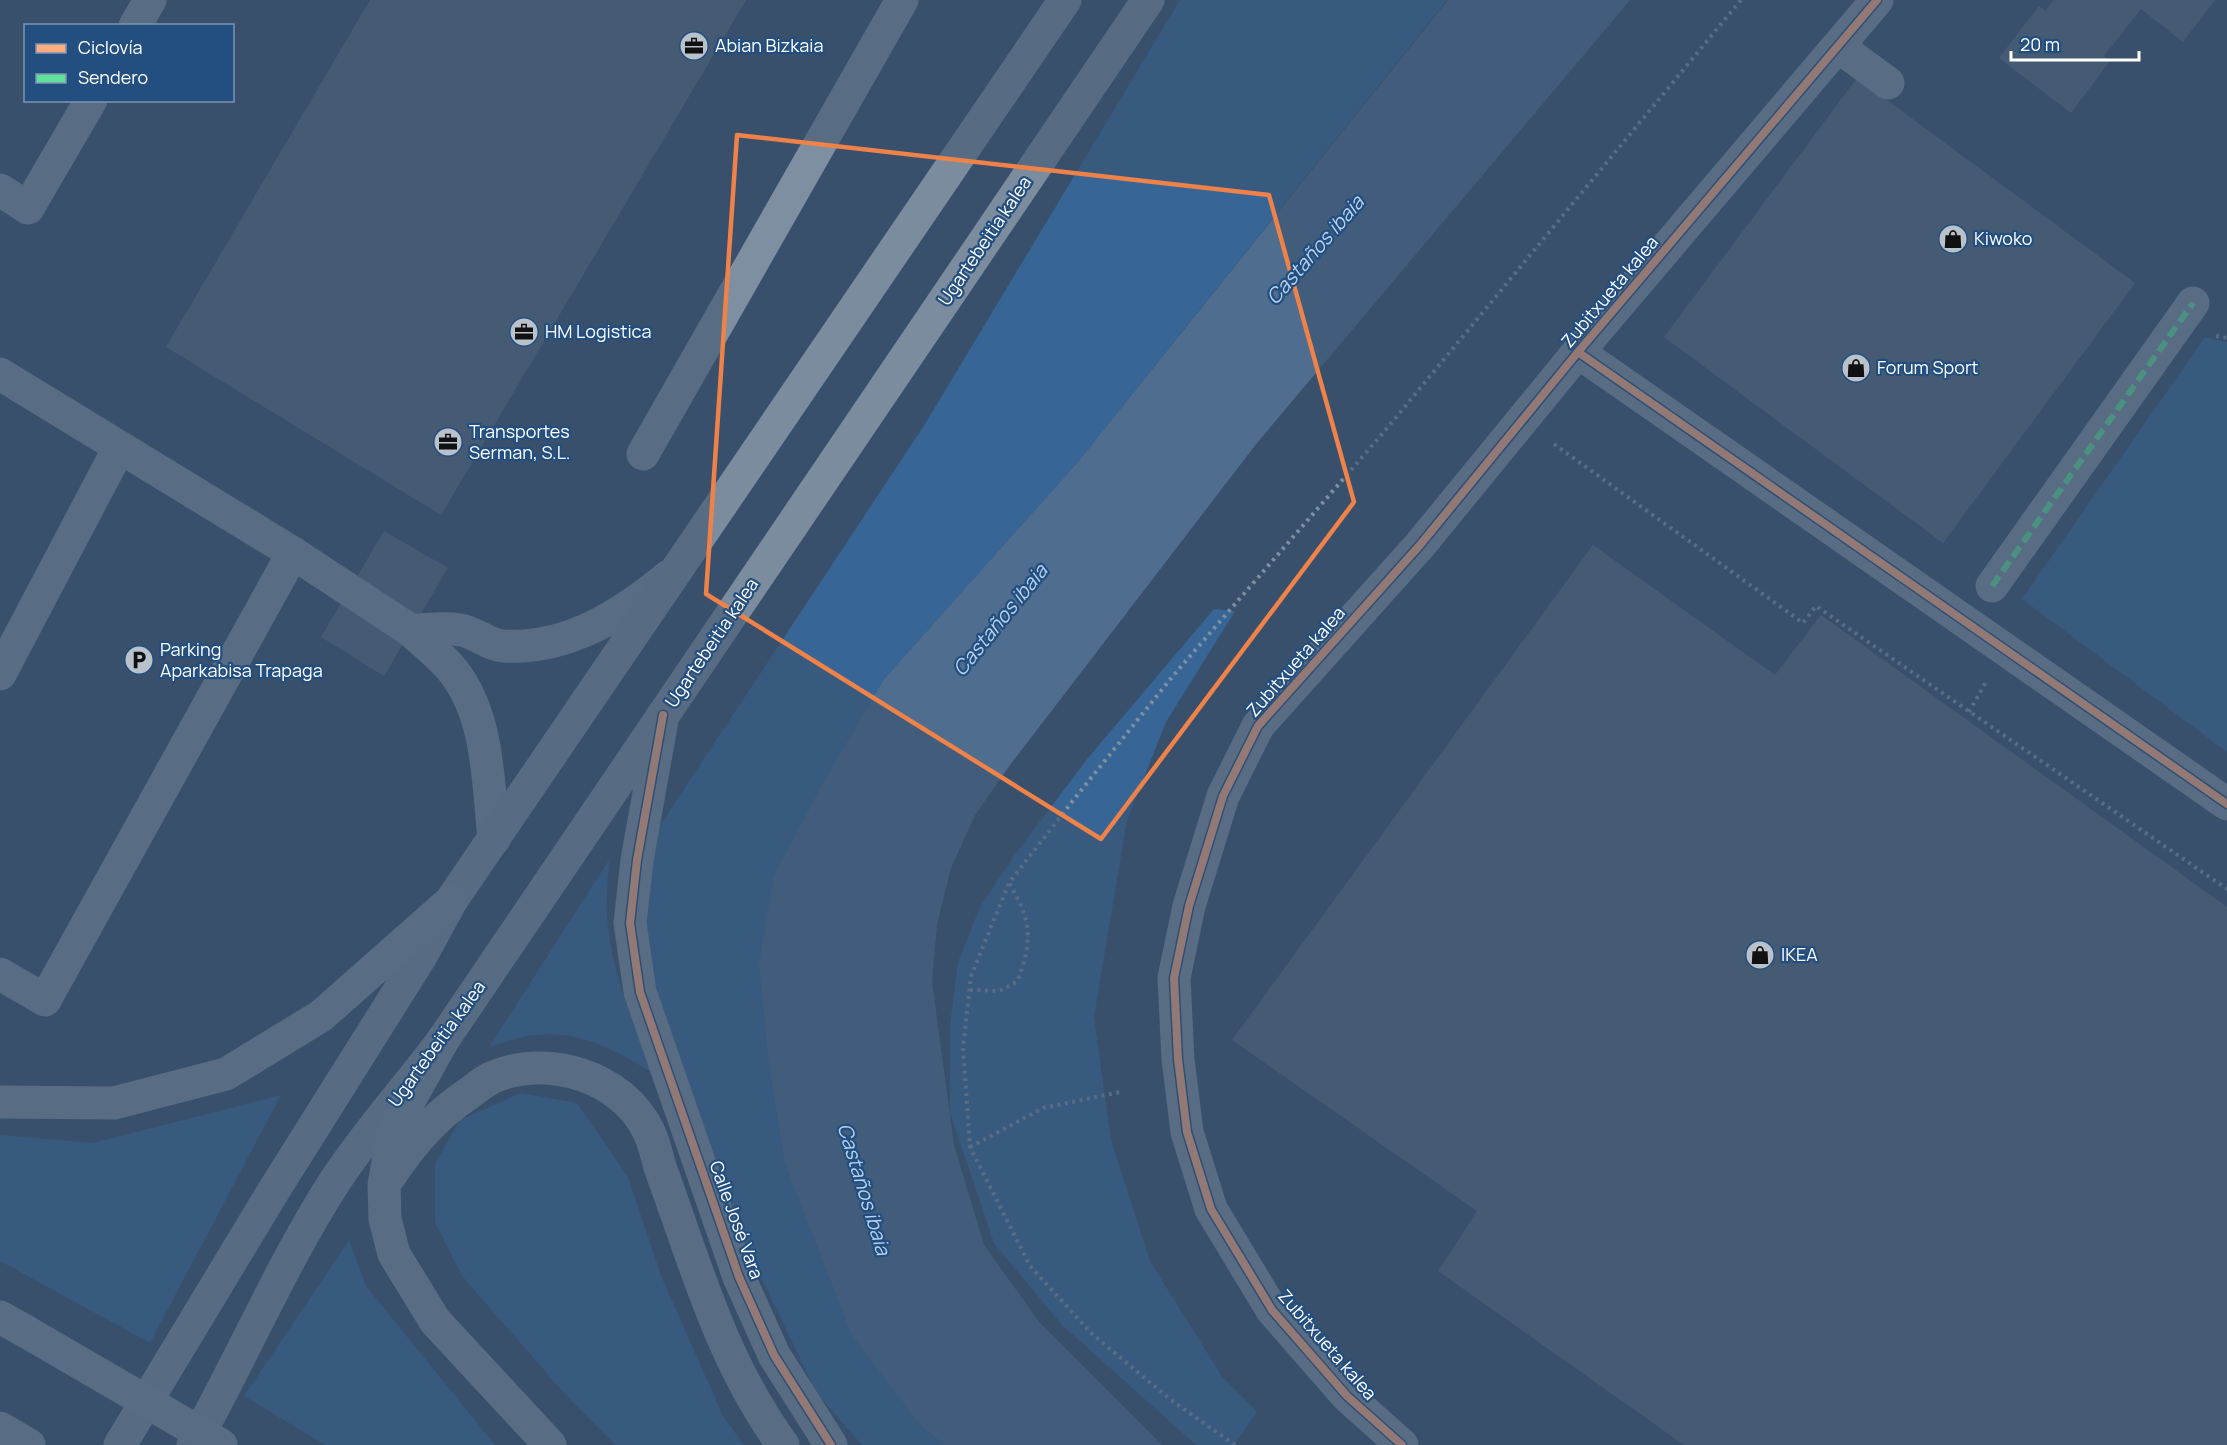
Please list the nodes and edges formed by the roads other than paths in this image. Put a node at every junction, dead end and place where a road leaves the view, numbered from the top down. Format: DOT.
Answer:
graph roads {
  1 [pos="150,0"];
  2 [pos="902,0"];
  3 [pos="1065,0"];
  4 [pos="1149,0"];
  5 [pos="1876,0"];
  6 [pos="136,24"];
  7 [pos="1839,47"];
  8 [pos="1888,83"];
  9 [pos="90,102"];
  10 [pos="0,190"];
  11 [pos="2193,303"];
  12 [pos="1578,352"];
  13 [pos="0,374"];
  14 [pos="119,448"];
  15 [pos="643,454"];
  16 [pos="293,554"];
  17 [pos="679,568"];
  18 [pos="1992,586"];
  19 [pos="410,630"];
  20 [pos="0,674"];
  21 [pos="663,715"];
  22 [pos="2227,804"];
  23 [pos="494,839"];
  24 [pos="452,901"];
  25 [pos="0,974"];
  26 [pos="443,1041"];
  27 [pos="0,1102"];
  28 [pos="660,1167"];
  29 [pos="384,1185"];
  30 [pos="12,1324"];
  31 [pos="0,1428"];
  32 [pos="29,1445"];
  33 [pos="120,1445"];
  34 [pos="193,1445"];
  35 [pos="221,1445"];
  36 [pos="550,1445"];
  37 [pos="783,1445"];
  38 [pos="831,1445"];
  39 [pos="1402,1445"];
  1 -- 6 [label="street"];
  2 -- 15 [label="street"];
  3 -- 17 [label="main road"];
  4 -- 21 [label="main road, Ugartebeitia kalea"];
  5 -- 7 [label="street, Zubitxueta kalea"];
  7 -- 8 [label="street"];
  7 -- 12 [label="street, Zubitxueta kalea"];
  9 -- 10 [label="street"];
  11 -- 18 [label="street"];
  12 -- 22 [label="street"];
  12 -- 39 [label="street, Zubitxueta kalea"];
  13 -- 14 [label="street"];
  14 -- 16 [label="street"];
  14 -- 20 [label="street"];
  16 -- 19 [label="street"];
  16 -- 25 [label="street"];
  17 -- 19 [label="street"];
  17 -- 23 [label="main road"];
  19 -- 23 [label="street"];
  21 -- 26 [label="main road, Ugartebeitia kalea"];
  21 -- 38 [label="street, Calle José Vara"];
  23 -- 24 [label="main road"];
  24 -- 27 [label="highway"];
  24 -- 33 [label="main road"];
  26 -- 29 [label="highway"];
  26 -- 34 [label="main road, Ugartebeitia kalea"];
  28 -- 29 [label="highway"];
  28 -- 37 [label="street"];
  29 -- 36 [label="highway"];
  30 -- 35 [label="highway, bridge"];
  31 -- 32 [label="highway"];
}
